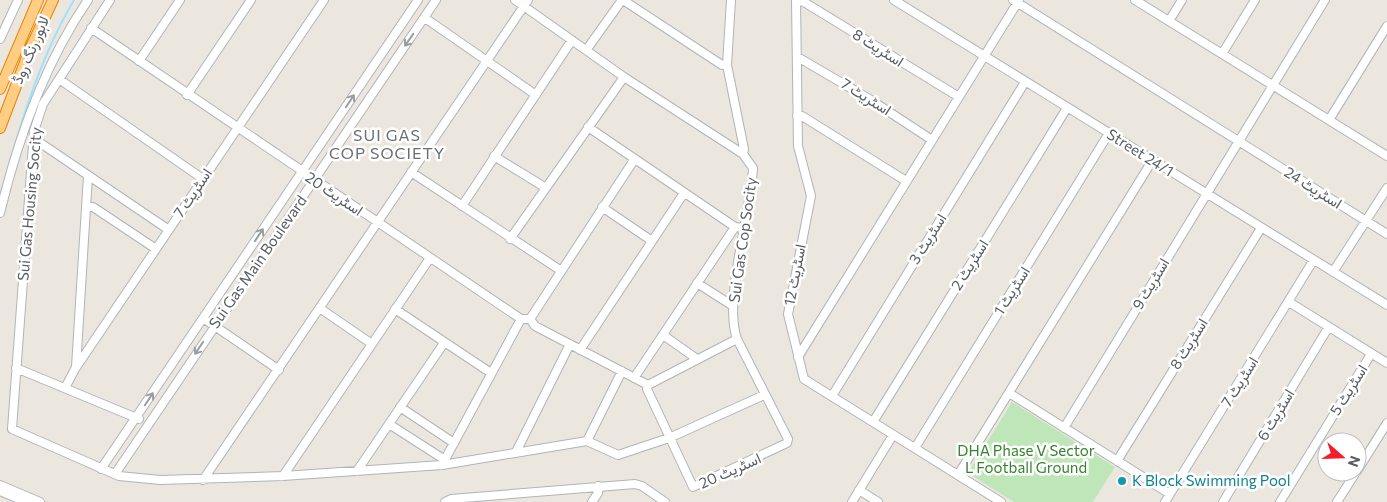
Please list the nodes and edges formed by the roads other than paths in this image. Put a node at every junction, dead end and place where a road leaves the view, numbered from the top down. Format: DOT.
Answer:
graph roads {
  1 [pos="18,0"];
  2 [pos="38,0"];
  3 [pos="52,0"];
  4 [pos="88,0"];
  5 [pos="110,0"];
  6 [pos="180,0"];
  7 [pos="252,0"];
  8 [pos="324,0"];
  9 [pos="418,0"];
  10 [pos="436,0"];
  11 [pos="515,0"];
  12 [pos="623,0"];
  13 [pos="730,0"];
  14 [pos="796,0"];
  15 [pos="894,0"];
  16 [pos="1135,0"];
  17 [pos="1182,0"];
  18 [pos="1255,0"];
  19 [pos="1325,0"];
  20 [pos="1017,1"];
  21 [pos="526,3"];
  22 [pos="425,18"];
  23 [pos="1169,21"];
  24 [pos="1387,26"];
  25 [pos="91,28"];
  26 [pos="0,39"];
  27 [pos="572,40"];
  28 [pos="587,49"];
  29 [pos="382,54"];
  30 [pos="1222,54"];
  31 [pos="984,56"];
  32 [pos="487,60"];
  33 [pos="797,60"];
  34 [pos="138,61"];
  35 [pos="394,61"];
  36 [pos="727,65"];
  37 [pos="624,77"];
  38 [pos="58,79"];
  39 [pos="1025,82"];
  40 [pos="1273,86"];
  41 [pos="0,89"];
  42 [pos="187,95"];
  43 [pos="536,95"];
  44 [pos="959,97"];
  45 [pos="1067,108"];
  46 [pos="797,116"];
  47 [pos="1329,120"];
  48 [pos="588,127"];
  49 [pos="0,128"];
  50 [pos="238,129"];
  51 [pos="1108,134"];
  52 [pos="33,138"];
  53 [pos="932,140"];
  54 [pos="1238,141"];
  55 [pos="743,154"];
  56 [pos="494,156"];
  57 [pos="1387,156"];
  58 [pos="634,160"];
  59 [pos="1152,161"];
  60 [pos="302,172"];
  61 [pos="411,172"];
  62 [pos="88,176"];
  63 [pos="203,179"];
  64 [pos="314,180"];
  65 [pos="906,181"];
  66 [pos="546,188"];
  67 [pos="1387,188"];
  68 [pos="684,193"];
  69 [pos="1206,193"];
  70 [pos="462,206"];
  71 [pos="86,207"];
  72 [pos="602,207"];
  73 [pos="0,213"];
  74 [pos="1367,222"];
  75 [pos="378,223"];
  76 [pos="735,227"];
  77 [pos="745,228"];
  78 [pos="1261,228"];
  79 [pos="168,230"];
  80 [pos="1387,234"];
  81 [pos="510,238"];
  82 [pos="652,241"];
  83 [pos="156,249"];
  84 [pos="430,258"];
  85 [pos="1313,261"];
  86 [pos="560,270"];
  87 [pos="1333,272"];
  88 [pos="697,283"];
  89 [pos="1289,302"];
  90 [pos="1387,305"];
  91 [pos="734,306"];
  92 [pos="321,309"];
  93 [pos="395,310"];
  94 [pos="203,318"];
  95 [pos="521,319"];
  96 [pos="530,319"];
  97 [pos="214,326"];
  98 [pos="1328,328"];
  99 [pos="663,335"];
  100 [pos="737,339"];
  101 [pos="444,343"];
  102 [pos="372,344"];
  103 [pos="570,344"];
  104 [pos="580,350"];
  105 [pos="1371,354"];
  106 [pos="798,357"];
  107 [pos="697,359"];
  108 [pos="1387,363"];
  109 [pos="16,368"];
  110 [pos="76,369"];
  111 [pos="279,370"];
  112 [pos="622,371"];
  113 [pos="491,373"];
  114 [pos="634,378"];
  115 [pos="648,385"];
  116 [pos="65,388"];
  117 [pos="1009,393"];
  118 [pos="764,394"];
  119 [pos="832,396"];
  120 [pos="400,407"];
  121 [pos="137,418"];
  122 [pos="873,422"];
  123 [pos="148,423"];
  124 [pos="1387,423"];
  125 [pos="389,424"];
  126 [pos="1064,428"];
  127 [pos="893,435"];
  128 [pos="669,438"];
  129 [pos="587,441"];
  130 [pos="454,443"];
  131 [pos="787,444"];
  132 [pos="914,448"];
  133 [pos="516,452"];
  134 [pos="1367,455"];
  135 [pos="1117,461"];
  136 [pos="444,463"];
  137 [pos="102,468"];
  138 [pos="357,471"];
  139 [pos="115,474"];
  140 [pos="958,475"];
  141 [pos="283,476"];
  142 [pos="203,480"];
  143 [pos="1350,482"];
  144 [pos="0,485"];
  145 [pos="598,486"];
  146 [pos="859,490"];
  147 [pos="0,491"];
  148 [pos="518,492"];
  149 [pos="1170,494"];
  150 [pos="15,499"];
  151 [pos="448,500"];
  152 [pos="26,502"];
  153 [pos="40,502"];
  154 [pos="518,502"];
  155 [pos="592,502"];
  156 [pos="666,502"];
  157 [pos="852,502"];
  158 [pos="878,502"];
  159 [pos="1001,502"];
  160 [pos="1165,502"];
  161 [pos="1223,502"];
  162 [pos="1280,502"];
  163 [pos="1337,502"];
  1 -- 26 [label="street"];
  2 -- 41 [label="highway, لاہور رنگ روڈ"];
  3 -- 49 [label="highway, لاہور رنگ روڈ"];
  4 -- 73 [label="street"];
  5 -- 25 [label="street, Sui Gas Housing Socity"];
  6 -- 34 [label="street"];
  7 -- 42 [label="street"];
  8 -- 50 [label="street, اسٹریٹ 7"];
  9 -- 29 [label="street, Sui Gas Main Boulevard"];
  10 -- 22 [label="street, Sui Gas Main Boulevard"];
  11 -- 21 [label="street"];
  12 -- 28 [label="street"];
  12 -- 36 [label="street"];
  13 -- 36 [label="street, Sui Gas Cop Socity"];
  14 -- 33 [label="street, اسٹریٹ 12"];
  14 -- 44 [label="street, اسٹریٹ 8"];
  15 -- 31 [label="street, Street 24/1"];
  16 -- 23 [label="street"];
  17 -- 23 [label="street"];
  18 -- 30 [label="street"];
  19 -- 40 [label="street, اسٹریٹ 9"];
  20 -- 31 [label="street"];
  20 -- 54 [label="street"];
  21 -- 27 [label="street"];
  21 -- 32 [label="street"];
  22 -- 32 [label="street"];
  22 -- 35 [label="street, Sui Gas Main Boulevard, one-way"];
  23 -- 30 [label="street"];
  24 -- 47 [label="street"];
  25 -- 34 [label="street, اسٹریٹ 20"];
  25 -- 38 [label="street, Sui Gas Housing Socity"];
  27 -- 28 [label="street"];
  27 -- 43 [label="street"];
  28 -- 37 [label="street"];
  29 -- 35 [label="street"];
  60 -- 29 [label="street, Sui Gas Main Boulevard, one-way"];
  30 -- 40 [label="street"];
  31 -- 39 [label="street, Street 24/1"];
  31 -- 44 [label="street"];
  32 -- 43 [label="street"];
  32 -- 61 [label="street"];
  33 -- 46 [label="street, اسٹریٹ 12"];
  33 -- 53 [label="street, اسٹریٹ 7"];
  34 -- 42 [label="street, اسٹریٹ 20"];
  35 -- 64 [label="street, Sui Gas Main Boulevard"];
  36 -- 55 [label="street, Sui Gas Cop Socity"];
  37 -- 48 [label="street"];
  37 -- 55 [label="street"];
  38 -- 52 [label="street, Sui Gas Housing Socity"];
  38 -- 63 [label="street"];
  39 -- 45 [label="street, Street 24/1"];
  39 -- 119 [label="street, اسٹریٹ 3"];
  40 -- 47 [label="street"];
  40 -- 54 [label="street, اسٹریٹ 9"];
  42 -- 50 [label="street, اسٹریٹ 20"];
  43 -- 56 [label="street"];
  44 -- 53 [label="street"];
  45 -- 51 [label="street, Street 24/1"];
  45 -- 122 [label="street, اسٹریٹ 2"];
  46 -- 65 [label="street"];
  46 -- 106 [label="street, اسٹریٹ 12"];
  47 -- 57 [label="street"];
  48 -- 58 [label="street"];
  48 -- 66 [label="street"];
  50 -- 60 [label="street, اسٹریٹ 20"];
  50 -- 63 [label="street, اسٹریٹ 7"];
  51 -- 59 [label="street, Street 24/1"];
  51 -- 132 [label="street, اسٹریٹ 1"];
  52 -- 62 [label="street"];
  52 -- 109 [label="street, Sui Gas Housing Socity"];
  53 -- 65 [label="street"];
  54 -- 69 [label="street, اسٹریٹ 9"];
  54 -- 74 [label="street, اسٹریٹ 24"];
  55 -- 77 [label="street, Sui Gas Cop Socity"];
  56 -- 66 [label="street"];
  56 -- 70 [label="street"];
  58 -- 68 [label="street"];
  58 -- 72 [label="street"];
  59 -- 69 [label="street, Street 24/1"];
  59 -- 117 [label="street"];
  60 -- 64 [label="street, اسٹریٹ 20"];
  94 -- 60 [label="street, Sui Gas Main Boulevard, one-way"];
  61 -- 70 [label="street"];
  61 -- 75 [label="street"];
  62 -- 71 [label="street"];
  62 -- 79 [label="street"];
  63 -- 79 [label="street, اسٹریٹ 7"];
  64 -- 75 [label="street, اسٹریٹ 20"];
  64 -- 97 [label="street, Sui Gas Main Boulevard"];
  65 -- 106 [label="street"];
  66 -- 81 [label="street"];
  67 -- 74 [label="street"];
  68 -- 76 [label="street"];
  68 -- 82 [label="street"];
  69 -- 78 [label="street, Street 24/1"];
  69 -- 126 [label="street, اسٹریٹ 9"];
  70 -- 81 [label="street"];
  71 -- 83 [label="street"];
  71 -- 110 [label="street"];
  72 -- 82 [label="street"];
  72 -- 86 [label="street"];
  74 -- 80 [label="street, اسٹریٹ 24"];
  74 -- 87 [label="street"];
  75 -- 84 [label="street, اسٹریٹ 20"];
  75 -- 92 [label="street"];
  76 -- 77 [label="street"];
  76 -- 88 [label="street"];
  77 -- 91 [label="street, Sui Gas Cop Socity"];
  78 -- 85 [label="street, Street 24/1"];
  78 -- 135 [label="street, اسٹریٹ 8"];
  79 -- 83 [label="street, اسٹریٹ 7"];
  81 -- 86 [label="street"];
  82 -- 104 [label="street"];
  83 -- 110 [label="street, اسٹریٹ 7"];
  84 -- 93 [label="street"];
  84 -- 95 [label="street, اسٹریٹ 20"];
  85 -- 87 [label="street, Street 24/1"];
  85 -- 89 [label="street, اسٹریٹ 7"];
  86 -- 96 [label="street"];
  87 -- 90 [label="street, Street 24/1"];
  88 -- 91 [label="street"];
  88 -- 99 [label="street"];
  89 -- 98 [label="street"];
  89 -- 149 [label="street, اسٹریٹ 7"];
  91 -- 100 [label="street, Sui Gas Cop Socity"];
  92 -- 102 [label="street"];
  92 -- 111 [label="street"];
  93 -- 101 [label="street"];
  93 -- 102 [label="street"];
  94 -- 97 [label="street"];
  121 -- 94 [label="street, Sui Gas Main Boulevard, one-way"];
  95 -- 96 [label="street"];
  95 -- 113 [label="street"];
  96 -- 103 [label="street"];
  97 -- 111 [label="street"];
  97 -- 123 [label="street, Sui Gas Main Boulevard, one-way"];
  98 -- 105 [label="street"];
  98 -- 161 [label="street, اسٹریٹ 6"];
  99 -- 107 [label="street"];
  99 -- 114 [label="street"];
  100 -- 107 [label="street"];
  100 -- 118 [label="street, Sui Gas Cop Socity"];
  101 -- 113 [label="street"];
  101 -- 120 [label="street"];
  102 -- 141 [label="street"];
  103 -- 104 [label="street"];
  103 -- 133 [label="street"];
  104 -- 112 [label="street"];
  105 -- 108 [label="street"];
  105 -- 162 [label="street, اسٹریٹ 5"];
  106 -- 119 [label="street, اسٹریٹ 12"];
  107 -- 115 [label="street"];
  109 -- 116 [label="street"];
  109 -- 137 [label="street, Sui Gas Housing Socity"];
  110 -- 116 [label="street, اسٹریٹ 7"];
  111 -- 142 [label="street"];
  112 -- 114 [label="street"];
  112 -- 129 [label="street"];
  113 -- 130 [label="street"];
  114 -- 115 [label="street"];
  115 -- 128 [label="street, اسٹریٹ 20"];
  116 -- 121 [label="street"];
  117 -- 126 [label="street"];
  117 -- 140 [label="street"];
  118 -- 128 [label="street"];
  118 -- 131 [label="street, Sui Gas Cop Socity"];
  119 -- 122 [label="street, اسٹریٹ 12"];
  120 -- 125 [label="street"];
  120 -- 130 [label="street"];
  121 -- 123 [label="street"];
  121 -- 137 [label="street, Sui Gas Main Boulevard"];
  122 -- 127 [label="street, اسٹریٹ 12"];
  123 -- 139 [label="street, Sui Gas Main Boulevard"];
  124 -- 134 [label="street"];
  125 -- 136 [label="street"];
  125 -- 138 [label="street"];
  126 -- 135 [label="street"];
  127 -- 132 [label="street, اسٹریٹ 12"];
  127 -- 146 [label="street"];
  128 -- 129 [label="street"];
  128 -- 131 [label="street, اسٹریٹ 20"];
  129 -- 133 [label="street"];
  130 -- 136 [label="street"];
  132 -- 140 [label="street, اسٹریٹ 12"];
  133 -- 136 [label="street"];
  135 -- 149 [label="street"];
  136 -- 138 [label="street"];
  137 -- 139 [label="street"];
  138 -- 141 [label="street"];
  139 -- 142 [label="street"];
  140 -- 159 [label="street, اسٹریٹ 12"];
  141 -- 142 [label="street"];
  143 -- 163 [label="street"];
  144 -- 153 [label="street"];
  145 -- 148 [label="street"];
  145 -- 155 [label="street"];
  145 -- 156 [label="street"];
  146 -- 157 [label="street"];
  146 -- 158 [label="street"];
  147 -- 150 [label="street"];
  148 -- 151 [label="street"];
  148 -- 154 [label="street"];
  149 -- 160 [label="street, اسٹریٹ 7"];
  150 -- 152 [label="street"];
}
